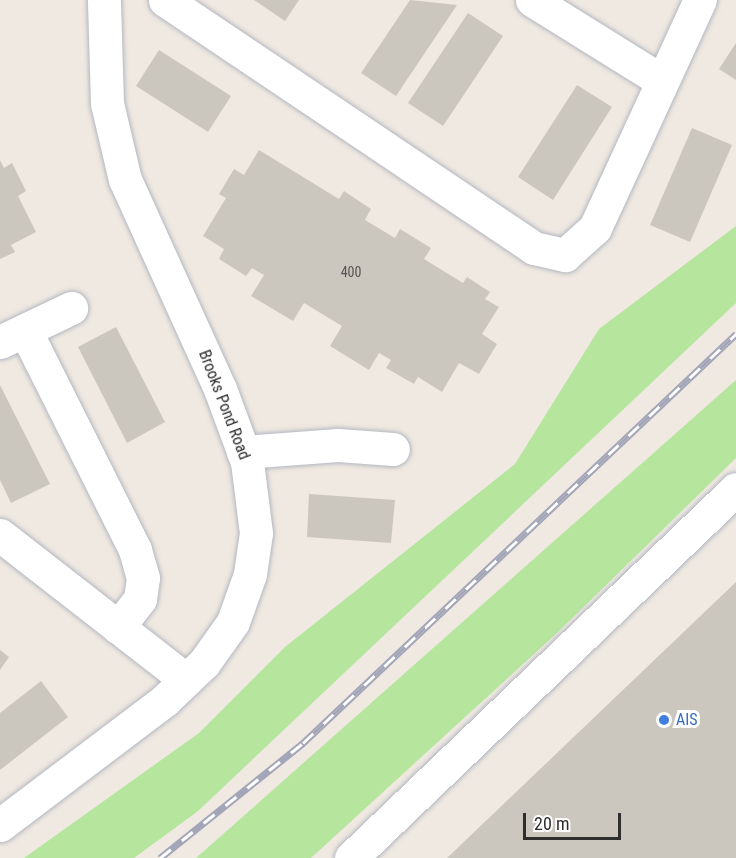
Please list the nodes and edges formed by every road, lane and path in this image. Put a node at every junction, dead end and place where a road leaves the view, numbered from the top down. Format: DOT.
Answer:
graph roads {
  1 [pos="104,0"];
  2 [pos="165,0"];
  3 [pos="532,0"];
  4 [pos="700,0"];
  5 [pos="662,81"];
  6 [pos="70,308"];
  7 [pos="12,336"];
  8 [pos="393,449"];
  9 [pos="243,452"];
  10 [pos="736,489"];
  11 [pos="0,535"];
  12 [pos="118,627"];
  13 [pos="186,680"];
  14 [pos="0,825"];
  15 [pos="351,858"];
  1 -- 9 [label="street, Brooks Pond Road"];
  2 -- 5 [label="street"];
  3 -- 5 [label="street"];
  4 -- 5 [label="street"];
  6 -- 7 [label="street"];
  7 -- 12 [label="street"];
  8 -- 9 [label="street"];
  9 -- 13 [label="street, Brooks Pond Road"];
  10 -- 15 [label="street"];
  11 -- 12 [label="street"];
  12 -- 13 [label="street"];
  13 -- 14 [label="street, Brooks Pond Road"];
}
